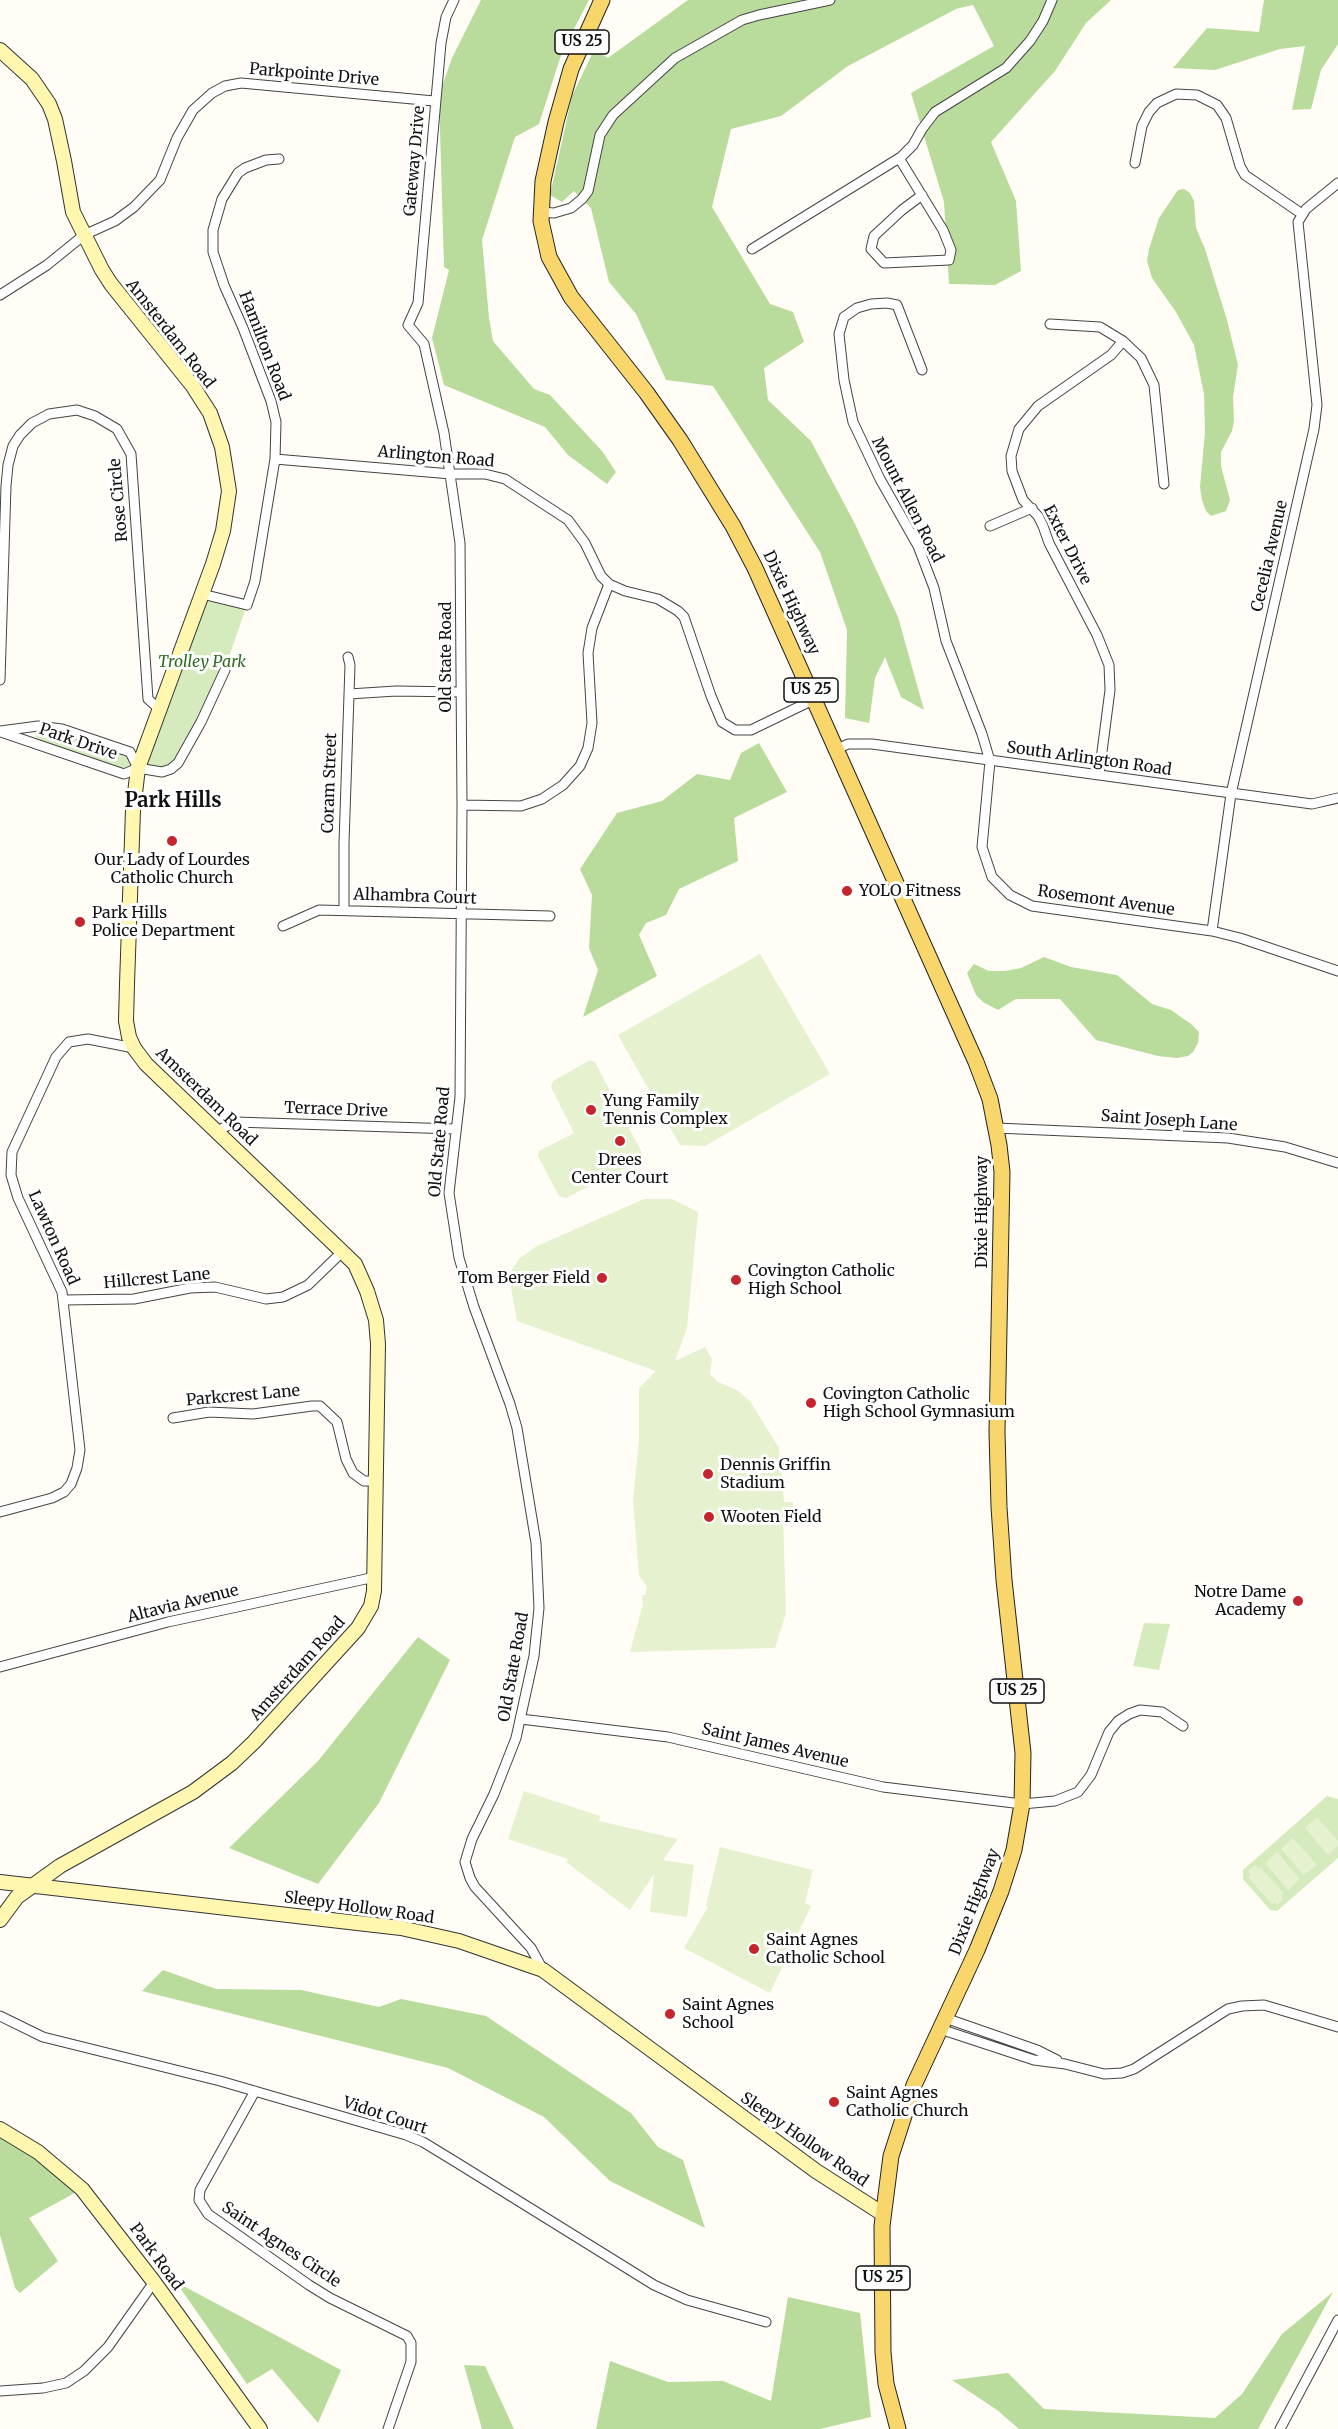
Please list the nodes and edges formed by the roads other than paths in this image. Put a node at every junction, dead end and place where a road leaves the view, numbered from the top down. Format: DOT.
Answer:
graph roads {
  1 [pos="454,0"];
  2 [pos="602,0"];
  3 [pos="830,0"];
  4 [pos="1052,0"];
  5 [pos="0,50"];
  6 [pos="434,102"];
  7 [pos="899,158"];
  8 [pos="279,159"];
  9 [pos="1135,163"];
  10 [pos="1338,183"];
  11 [pos="922,195"];
  12 [pos="540,212"];
  13 [pos="1302,214"];
  14 [pos="84,236"];
  15 [pos="752,249"];
  16 [pos="0,295"];
  17 [pos="1050,324"];
  18 [pos="408,326"];
  19 [pos="1123,341"];
  20 [pos="922,370"];
  21 [pos="275,459"];
  22 [pos="450,474"];
  23 [pos="1164,484"];
  24 [pos="1032,508"];
  25 [pos="990,526"];
  26 [pos="609,584"];
  27 [pos="202,594"];
  28 [pos="348,657"];
  29 [pos="225,670"];
  30 [pos="0,680"];
  31 [pos="461,692"];
  32 [pos="349,694"];
  33 [pos="816,699"];
  34 [pos="159,710"];
  35 [pos="0,731"];
  36 [pos="837,749"];
  37 [pos="990,761"];
  38 [pos="138,768"];
  39 [pos="1099,775"];
  40 [pos="1231,794"];
  41 [pos="1338,798"];
  42 [pos="462,805"];
  43 [pos="344,910"];
  44 [pos="461,914"];
  45 [pos="550,916"];
  46 [pos="283,926"];
  47 [pos="1212,931"];
  48 [pos="1338,971"];
  49 [pos="134,1047"];
  50 [pos="996,1128"];
  51 [pos="455,1129"];
  52 [pos="218,1131"];
  53 [pos="1338,1163"];
  54 [pos="343,1251"];
  55 [pos="64,1300"];
  56 [pos="173,1418"];
  57 [pos="376,1481"];
  58 [pos="0,1512"];
  59 [pos="375,1577"];
  60 [pos="0,1667"];
  61 [pos="521,1719"];
  62 [pos="1183,1726"];
  63 [pos="1022,1804"];
  64 [pos="0,1882"];
  65 [pos="32,1886"];
  66 [pos="0,1920"];
  67 [pos="543,1970"];
  68 [pos="0,2016"];
  69 [pos="942,2024"];
  70 [pos="1338,2027"];
  71 [pos="255,2091"];
  72 [pos="0,2129"];
  73 [pos="883,2214"];
  74 [pos="154,2282"];
  75 [pos="1338,2320"];
  76 [pos="766,2322"];
  77 [pos="0,2391"];
  78 [pos="260,2429"];
  79 [pos="388,2429"];
  80 [pos="898,2429"];
  81 [pos="1280,2429"];
  1 -- 6 [label="street, Gateway Drive"];
  2 -- 12 [label="main road, Dixie Highway / US 25"];
  3 -- 12 [label="street"];
  4 -- 7 [label="street"];
  5 -- 14 [label="street, Amsterdam Road"];
  6 -- 14 [label="street, Parkpointe Drive"];
  6 -- 18 [label="street, Gateway Drive"];
  7 -- 11 [label="street"];
  7 -- 15 [label="street"];
  8 -- 21 [label="street, Hamilton Road"];
  9 -- 13 [label="street"];
  10 -- 13 [label="street"];
  11 -- 11 [label="street"];
  12 -- 33 [label="main road, Dixie Highway / US 25"];
  13 -- 40 [label="street, Cecelia Avenue"];
  14 -- 16 [label="street, Parkpointe Drive"];
  14 -- 27 [label="street, Amsterdam Road"];
  17 -- 19 [label="street"];
  18 -- 22 [label="street, Old State Road"];
  19 -- 23 [label="street"];
  19 -- 24 [label="street, Exter Drive"];
  20 -- 37 [label="street, Mount Allen Road"];
  21 -- 22 [label="street, Arlington Road"];
  21 -- 27 [label="street, Hamilton Road"];
  22 -- 26 [label="street, Arlington Road"];
  22 -- 31 [label="street, Old State Road"];
  24 -- 25 [label="street"];
  24 -- 39 [label="street, Exter Drive"];
  26 -- 33 [label="street"];
  26 -- 42 [label="street"];
  27 -- 34 [label="street, Amsterdam Road"];
  28 -- 32 [label="street, Coram Street"];
  29 -- 38 [label="street"];
  30 -- 34 [label="street, Rose Circle"];
  31 -- 32 [label="street"];
  31 -- 42 [label="street, Old State Road"];
  32 -- 43 [label="street, Coram Street"];
  33 -- 36 [label="main road, Dixie Highway / US 25"];
  34 -- 38 [label="street, Amsterdam Road"];
  35 -- 38 [label="street, Park Drive"];
  35 -- 38 [label="street, Park Drive"];
  36 -- 37 [label="street, South Arlington Road"];
  36 -- 50 [label="main road, Dixie Highway / US 25"];
  37 -- 39 [label="street, South Arlington Road"];
  37 -- 47 [label="street, Rosemont Avenue"];
  38 -- 49 [label="street, Amsterdam Road"];
  39 -- 40 [label="street, South Arlington Road"];
  40 -- 41 [label="street, South Arlington Road"];
  40 -- 47 [label="street, Cecelia Avenue"];
  42 -- 44 [label="street, Old State Road"];
  43 -- 44 [label="street, Alhambra Court"];
  43 -- 46 [label="street, Alhambra Court"];
  44 -- 45 [label="street, Alhambra Court"];
  44 -- 51 [label="street, Old State Road"];
  47 -- 48 [label="street, Rosemont Avenue"];
  49 -- 52 [label="street, Amsterdam Road"];
  49 -- 55 [label="street, Lawton Road"];
  50 -- 53 [label="street, Saint Joseph Lane"];
  50 -- 63 [label="main road, Dixie Highway / US 25"];
  51 -- 52 [label="street, Terrace Drive"];
  51 -- 61 [label="street, Old State Road"];
  52 -- 54 [label="street, Amsterdam Road"];
  54 -- 55 [label="street, Hillcrest Lane"];
  54 -- 57 [label="street, Amsterdam Road"];
  55 -- 58 [label="street, Lawton Road"];
  56 -- 57 [label="street, Parkcrest Lane"];
  57 -- 59 [label="street, Amsterdam Road"];
  59 -- 60 [label="street, Altavia Avenue"];
  59 -- 65 [label="street, Amsterdam Road"];
  61 -- 63 [label="street, Saint James Avenue"];
  61 -- 67 [label="street, Old State Road"];
  62 -- 63 [label="street, Saint James Avenue"];
  63 -- 69 [label="main road, Dixie Highway / US 25"];
  64 -- 65 [label="street, Sleepy Hollow Road"];
  65 -- 66 [label="street, Amsterdam Road"];
  65 -- 67 [label="street, Sleepy Hollow Road"];
  67 -- 73 [label="street, Sleepy Hollow Road"];
  68 -- 71 [label="street, Vidot Court"];
  69 -- 70 [label="street"];
  69 -- 73 [label="main road, Dixie Highway / US 25"];
  71 -- 76 [label="street, Vidot Court"];
  71 -- 79 [label="street, Saint Agnes Circle"];
  72 -- 74 [label="street, Park Road"];
  73 -- 80 [label="main road, Dixie Highway / US 25"];
  74 -- 77 [label="street"];
  74 -- 78 [label="street, Park Road"];
  75 -- 81 [label="street"];
}
